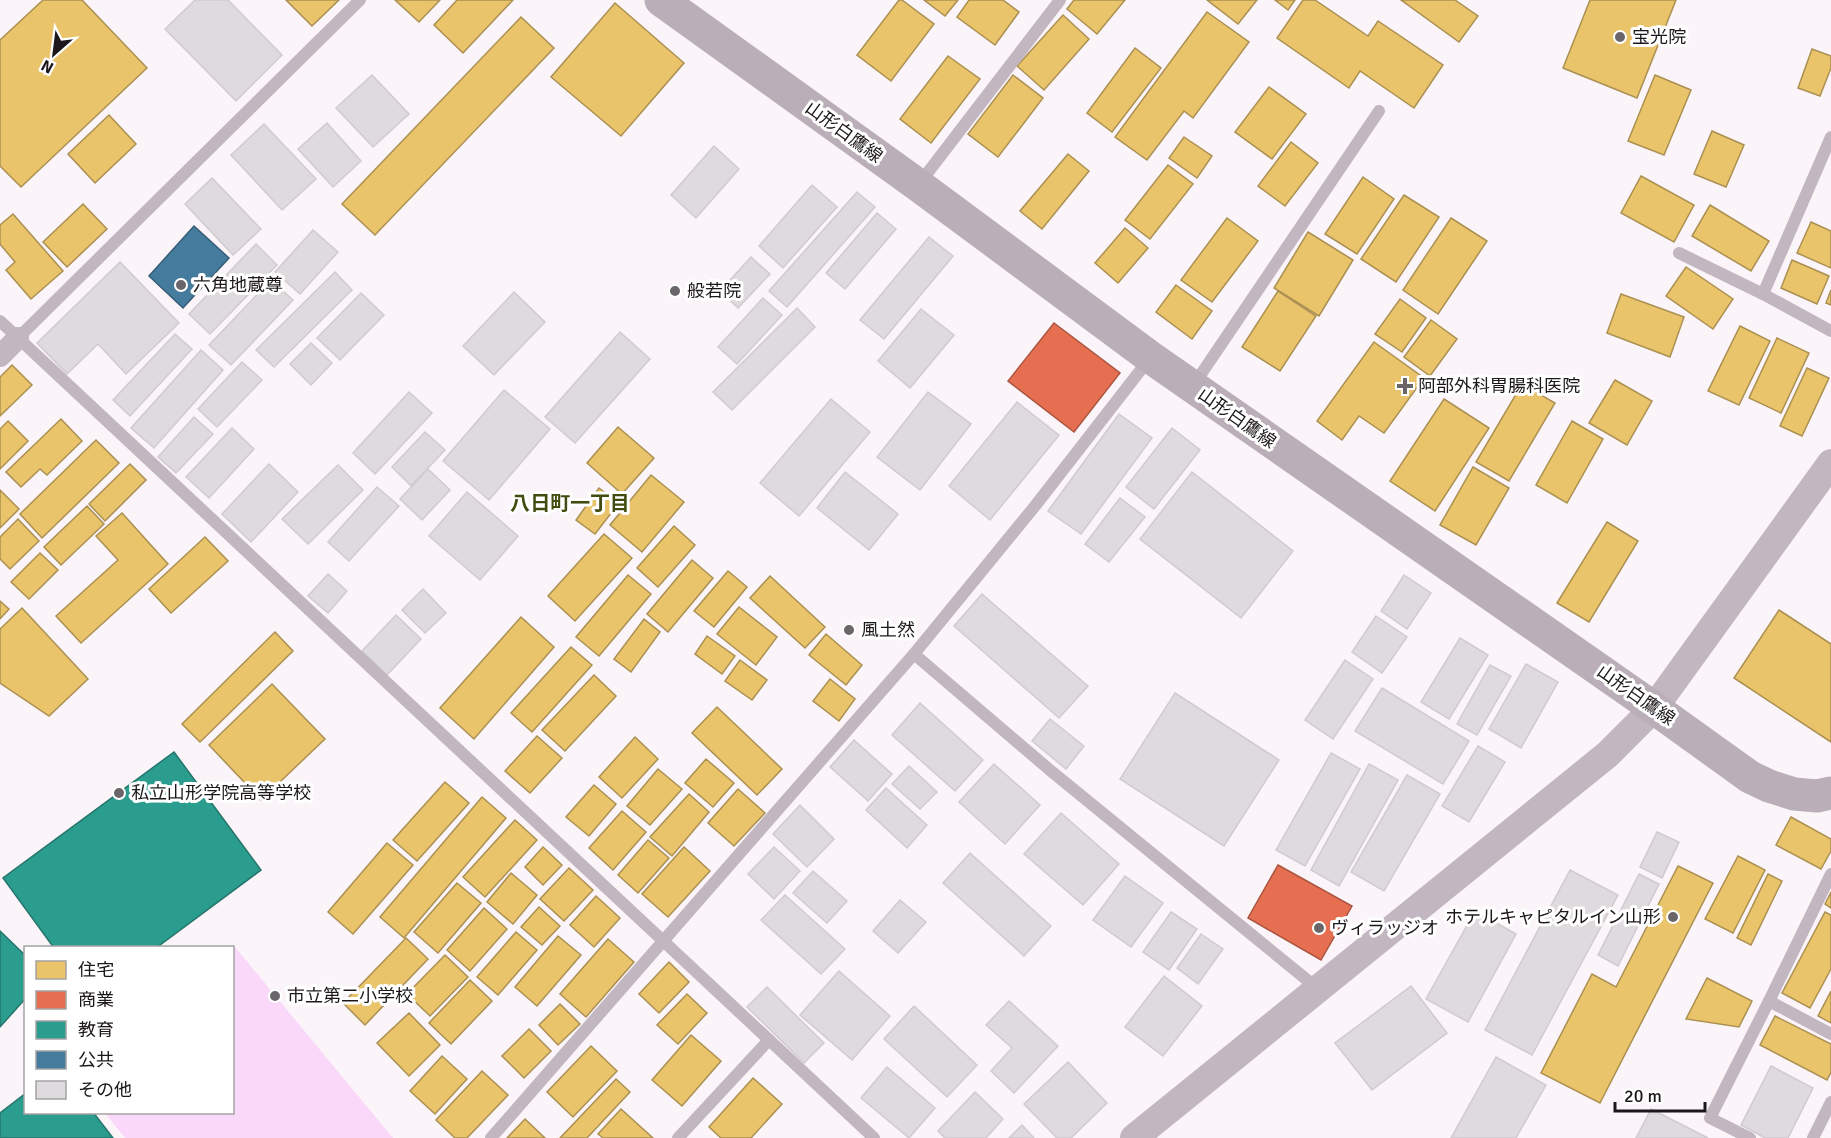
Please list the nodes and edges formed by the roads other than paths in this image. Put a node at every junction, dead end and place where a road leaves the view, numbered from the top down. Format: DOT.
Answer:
graph roads {
  1 [pos="360,0"];
  2 [pos="661,0"];
  3 [pos="1060,0"];
  4 [pos="1379,111"];
  5 [pos="1831,137"];
  6 [pos="918,185"];
  7 [pos="1679,253"];
  8 [pos="1763,294"];
  9 [pos="0,321"];
  10 [pos="1831,331"];
  11 [pos="18,338"];
  12 [pos="0,356"];
  13 [pos="1150,357"];
  14 [pos="1192,387"];
  15 [pos="1831,463"];
  16 [pos="914,654"];
  17 [pos="1654,708"];
  18 [pos="1831,793"];
  19 [pos="1831,874"];
  20 [pos="663,942"];
  21 [pos="1317,988"];
  22 [pos="1770,1001"];
  23 [pos="1831,1034"];
  24 [pos="769,1040"];
  25 [pos="1831,1102"];
  26 [pos="491,1138"];
  27 [pos="678,1138"];
  28 [pos="874,1138"];
  29 [pos="1134,1138"];
  30 [pos="1750,1138"];
  31 [pos="1812,1138"];
  1 -- 11 [label="lane"];
  2 -- 6 [label="main road, 山形白鷹線"];
  3 -- 6 [label="lane"];
  4 -- 14 [label="lane"];
  5 -- 8 [label="lane"];
  6 -- 13 [label="main road, 山形白鷹線"];
  7 -- 8 [label="lane"];
  8 -- 10 [label="lane"];
  9 -- 11 [label="lane"];
  11 -- 12 [label="street"];
  11 -- 20 [label="lane"];
  13 -- 14 [label="main road, 山形白鷹線"];
  13 -- 16 [label="lane"];
  14 -- 17 [label="main road, 山形白鷹線"];
  15 -- 17 [label="street"];
  16 -- 20 [label="lane"];
  16 -- 21 [label="lane"];
  17 -- 18 [label="main road, 山形白鷹線"];
  17 -- 21 [label="street"];
  19 -- 22 [label="lane"];
  20 -- 24 [label="lane"];
  20 -- 26 [label="lane"];
  21 -- 29 [label="street"];
  22 -- 23 [label="lane"];
  22 -- 30 [label="lane"];
  24 -- 27 [label="lane"];
  24 -- 28 [label="lane"];
  25 -- 31 [label="lane"];
}
